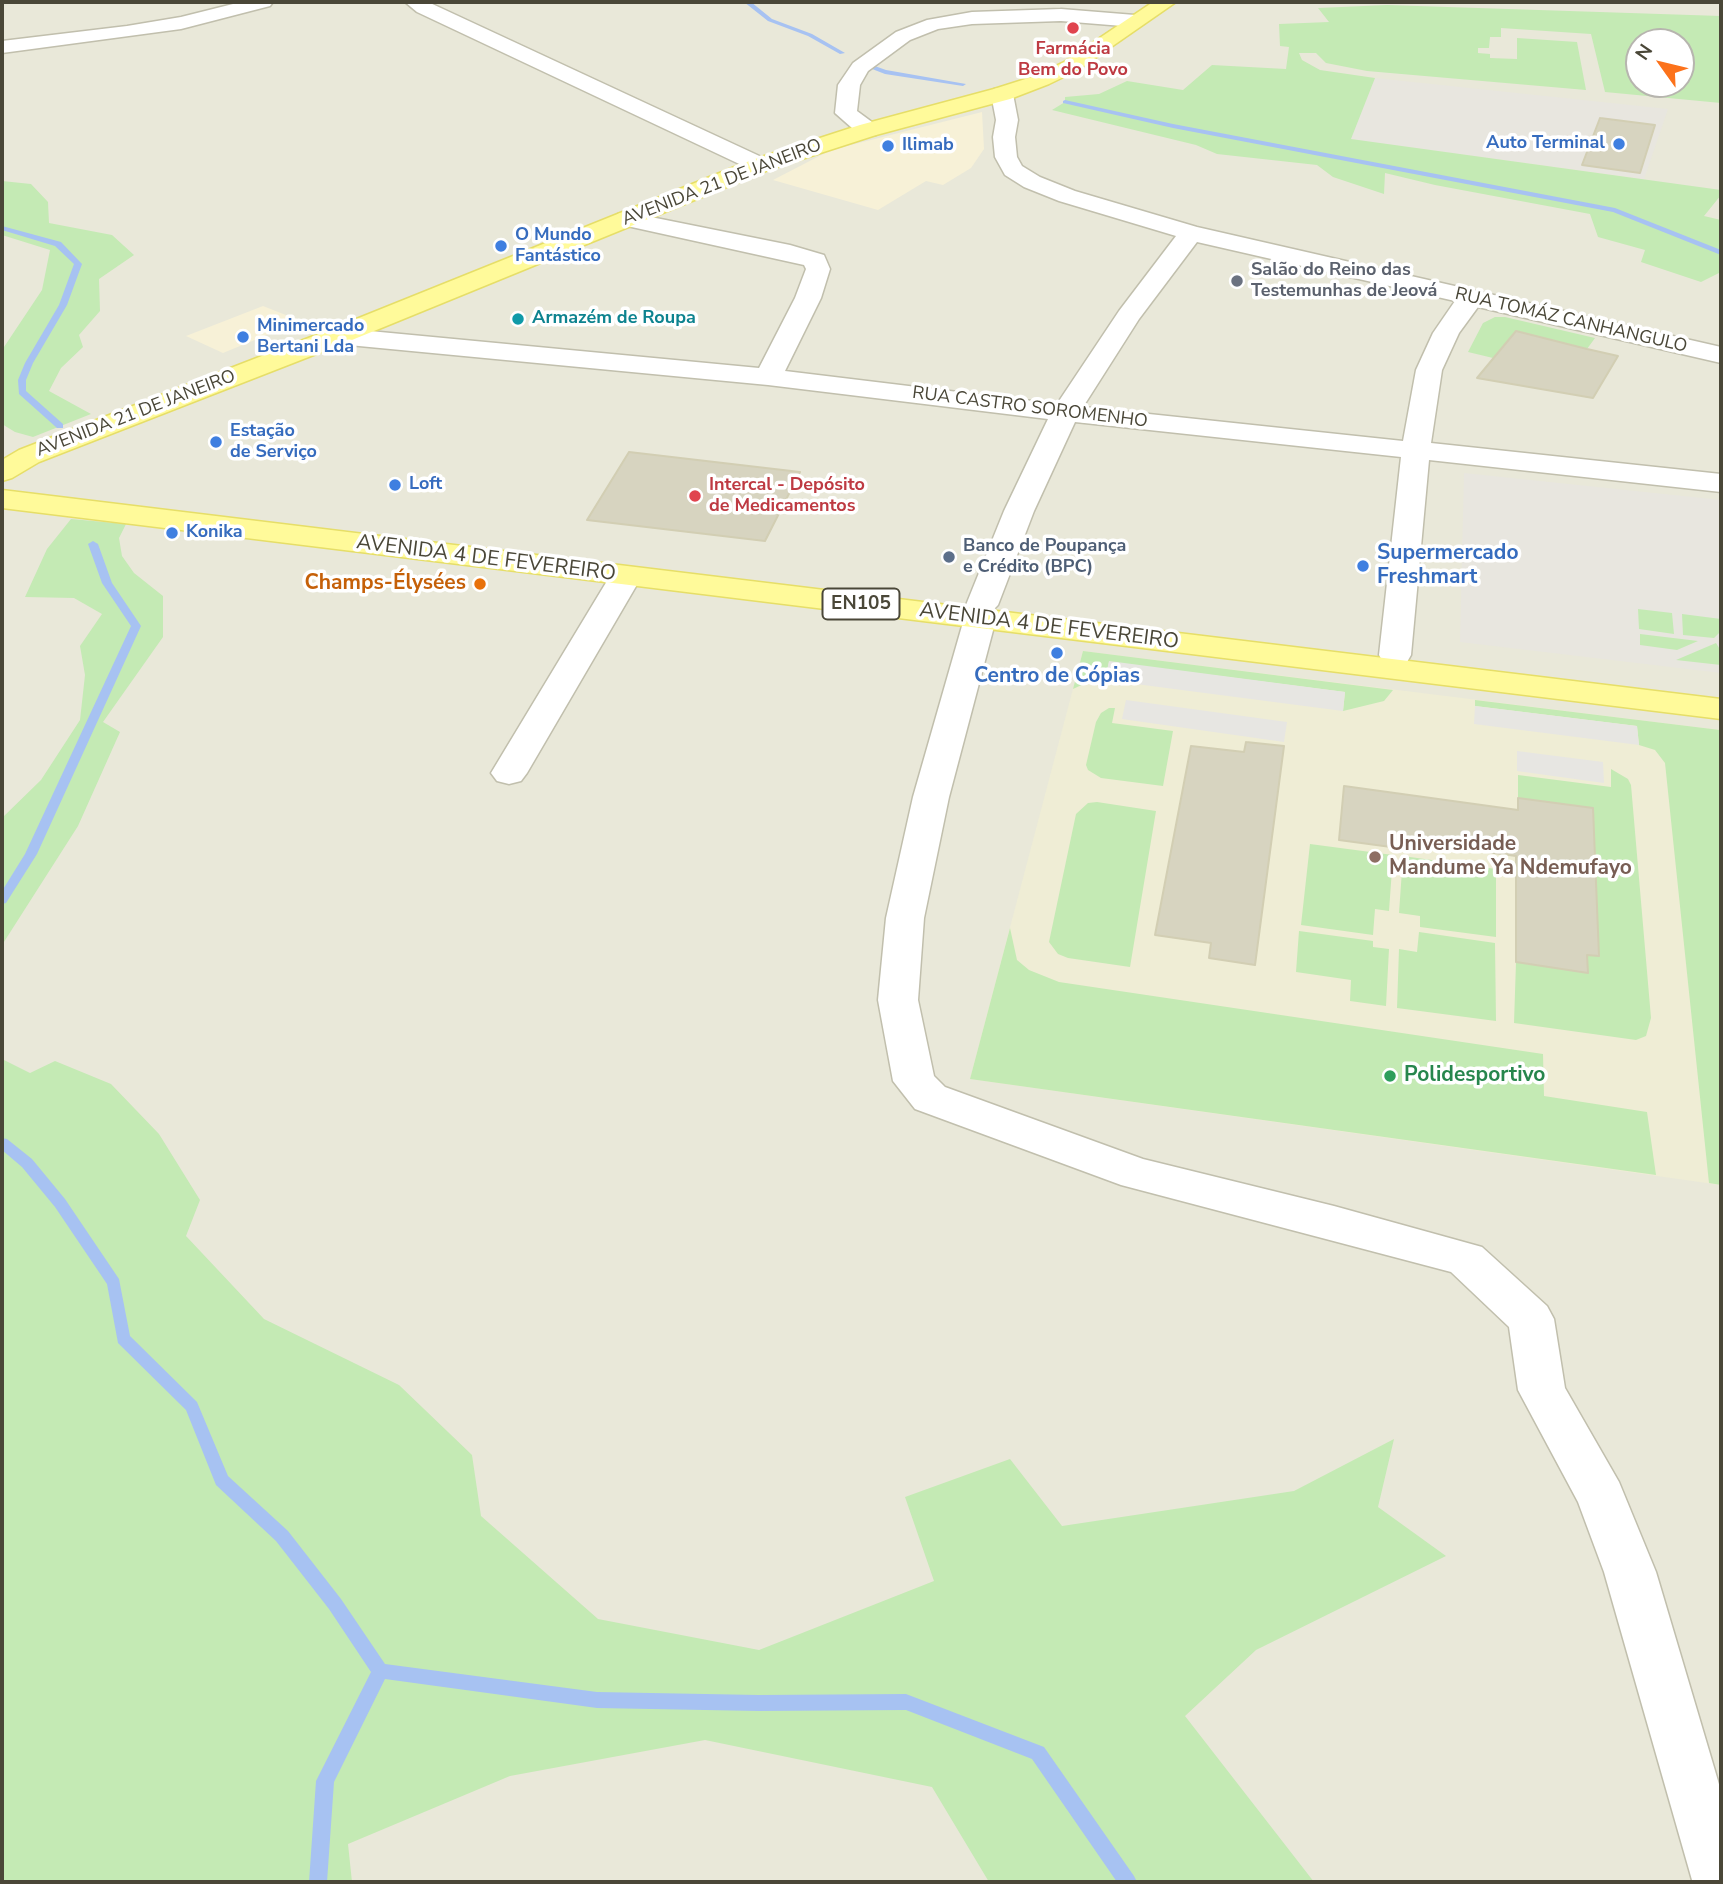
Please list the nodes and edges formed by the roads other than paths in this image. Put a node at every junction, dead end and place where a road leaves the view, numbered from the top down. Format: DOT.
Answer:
graph roads {
  1 [pos="263,2"];
  2 [pos="415,2"];
  3 [pos="1166,2"];
  4 [pos="169,3"];
  5 [pos="969,10"];
  6 [pos="223,13"];
  7 [pos="1135,21"];
  8 [pos="2,47"];
  9 [pos="1002,94"];
  10 [pos="868,130"];
  11 [pos="760,166"];
  12 [pos="626,219"];
  13 [pos="1191,233"];
  14 [pos="1470,299"];
  15 [pos="338,336"];
  16 [pos="1721,355"];
  17 [pos="768,377"];
  18 [pos="1065,413"];
  19 [pos="1416,450"];
  20 [pos="2,471"];
  21 [pos="1721,483"];
  22 [pos="2,487"];
  23 [pos="2,499"];
  24 [pos="626,576"];
  25 [pos="981,612"];
  26 [pos="1405,673"];
  27 [pos="1721,693"];
  28 [pos="1721,709"];
  29 [pos="509,773"];
  30 [pos="1721,1880"];
  1 -- 6 [label="street"];
  2 -- 11 [label="street"];
  3 -- 7 [label="main road, AVENIDA 21 DE JANEIRO"];
  4 -- 6 [label="street"];
  5 -- 7 [label="street"];
  5 -- 10 [label="street"];
  6 -- 8 [label="street"];
  7 -- 9 [label="main road, AVENIDA 21 DE JANEIRO"];
  9 -- 10 [label="main road, AVENIDA 21 DE JANEIRO"];
  9 -- 13 [label="street, RUA TOMÁZ CANHANGULO"];
  10 -- 11 [label="main road, AVENIDA 21 DE JANEIRO"];
  11 -- 12 [label="main road, AVENIDA 21 DE JANEIRO"];
  12 -- 15 [label="main road, AVENIDA 21 DE JANEIRO"];
  12 -- 17 [label="street"];
  13 -- 14 [label="street, RUA TOMÁZ CANHANGULO"];
  13 -- 18 [label="street"];
  14 -- 16 [label="street, RUA TOMÁZ CANHANGULO"];
  14 -- 19 [label="street"];
  15 -- 17 [label="street, RUA CASTRO SOROMENHO"];
  15 -- 20 [label="main road, AVENIDA 21 DE JANEIRO"];
  17 -- 18 [label="street, RUA CASTRO SOROMENHO"];
  18 -- 19 [label="street, RUA CASTRO SOROMENHO"];
  18 -- 25 [label="street"];
  19 -- 21 [label="street, RUA CASTRO SOROMENHO"];
  19 -- 26 [label="street"];
  22 -- 25 [label="main road, AVENIDA 4 DE FEVEREIRO / EN105"];
  23 -- 24 [label="main road, AVENIDA 4 DE FEVEREIRO / EN105"];
  24 -- 25 [label="main road, AVENIDA 4 DE FEVEREIRO / EN105"];
  24 -- 29 [label="street"];
  25 -- 26 [label="main road, AVENIDA 4 DE FEVEREIRO / EN105"];
  25 -- 30 [label="street"];
  26 -- 27 [label="main road, AVENIDA 4 DE FEVEREIRO / EN105"];
  26 -- 28 [label="main road, AVENIDA 4 DE FEVEREIRO / EN105"];
}
